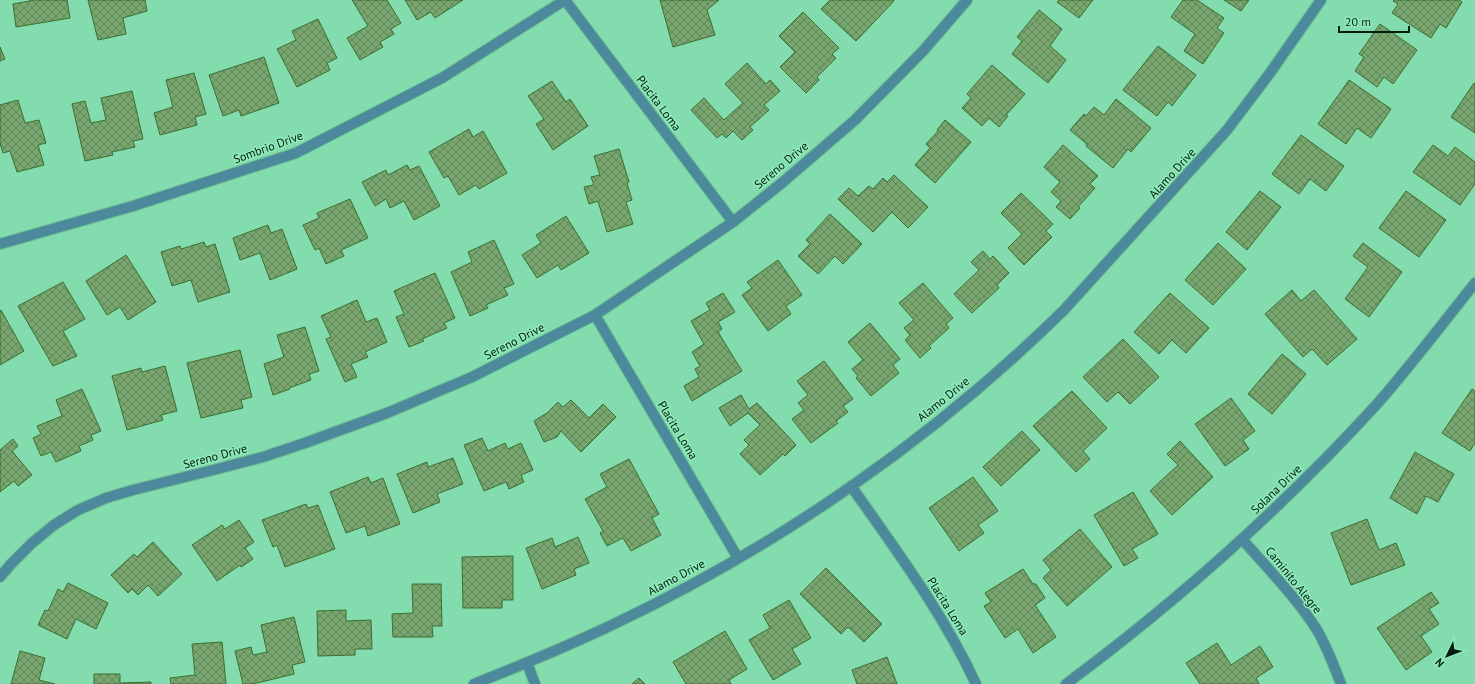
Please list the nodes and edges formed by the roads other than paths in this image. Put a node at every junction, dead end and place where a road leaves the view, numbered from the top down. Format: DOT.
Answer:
graph roads {
  1 [pos="565,0"];
  2 [pos="967,0"];
  3 [pos="1321,0"];
  4 [pos="733,222"];
  5 [pos="0,244"];
  6 [pos="1475,283"];
  7 [pos="595,315"];
  8 [pos="851,486"];
  9 [pos="1242,539"];
  10 [pos="738,558"];
  11 [pos="0,577"];
  12 [pos="527,663"];
  13 [pos="474,684"];
  14 [pos="535,684"];
  15 [pos="976,684"];
  16 [pos="1066,684"];
  17 [pos="1341,684"];
  1 -- 4 [label="street, Placita Loma"];
  1 -- 5 [label="street, Sombrio Drive"];
  2 -- 4 [label="street, Sereno Drive"];
  3 -- 8 [label="street, Alamo Drive"];
  4 -- 7 [label="street, Sereno Drive"];
  6 -- 9 [label="street, Solana Drive"];
  7 -- 10 [label="street, Placita Loma"];
  7 -- 11 [label="street, Sereno Drive"];
  8 -- 10 [label="street, Alamo Drive"];
  8 -- 15 [label="street, Placita Loma"];
  9 -- 16 [label="street, Solana Drive"];
  9 -- 17 [label="street, Caminito Alegre"];
  10 -- 12 [label="street, Alamo Drive"];
  12 -- 13 [label="street, Alamo Drive"];
  12 -- 14 [label="street"];
}
